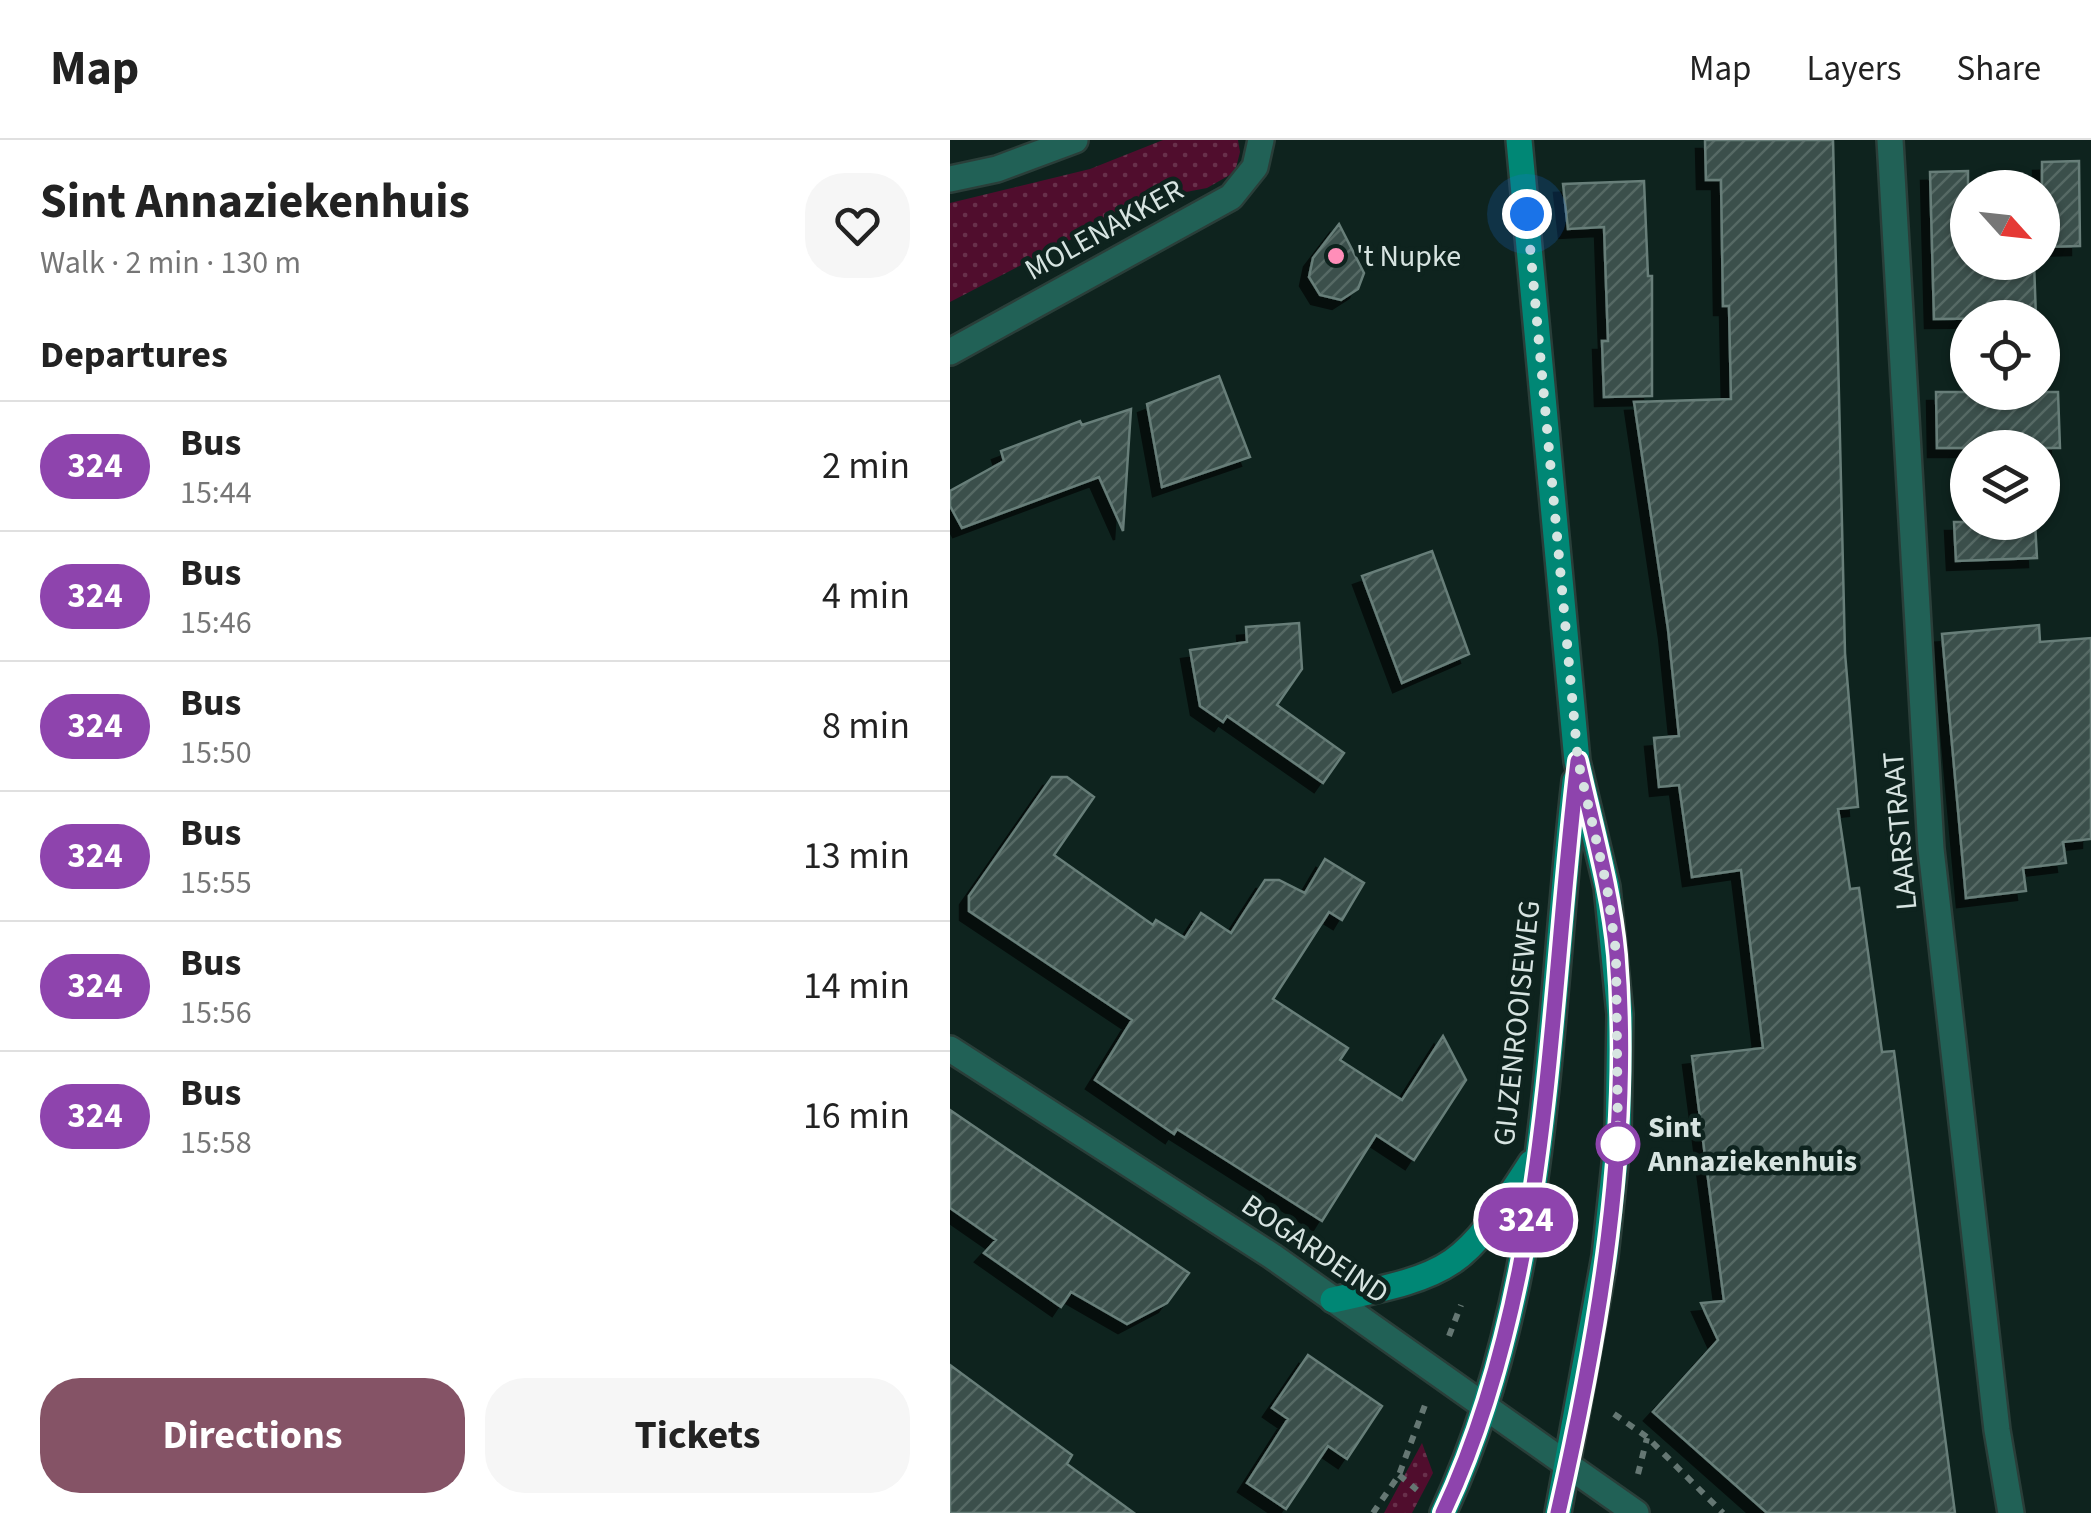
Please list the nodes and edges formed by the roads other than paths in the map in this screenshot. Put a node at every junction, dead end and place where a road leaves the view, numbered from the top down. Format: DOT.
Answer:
graph roads {
  1 [pos="1075,140"];
  2 [pos="1260,140"];
  3 [pos="1520,140"];
  4 [pos="1890,140"];
  5 [pos="950,179"];
  6 [pos="950,352"];
  7 [pos="1578,761"];
  8 [pos="950,1049"];
  9 [pos="1539,1150"];
  10 [pos="1333,1300"];
  11 [pos="1483,1406"];
  12 [pos="1569,1466"];
  13 [pos="1443,1513"];
  14 [pos="1558,1513"];
  15 [pos="1636,1513"];
  16 [pos="2011,1513"];
  1 -- 5 [label="street"];
  2 -- 6 [label="street, MOLENAKKER"];
  3 -- 7 [label="main road, GIJZENROOISEWEG"];
  4 -- 16 [label="street, LAARSTRAAT"];
  7 -- 9 [label="main road, GIJZENROOISEWEG"];
  7 -- 12 [label="main road, GIJZENROOISEWEG"];
  8 -- 10 [label="street, BOGARDEIND"];
  9 -- 10 [label="main road"];
  9 -- 11 [label="main road, GIJZENROOISEWEG"];
  10 -- 11 [label="street, BOGARDEIND"];
  11 -- 12 [label="street, BOGARDEIND"];
  11 -- 13 [label="main road, GIJZENROOISEWEG"];
  12 -- 14 [label="main road, GIJZENROOISEWEG"];
  12 -- 15 [label="street, BOGARDEIND"];
}
